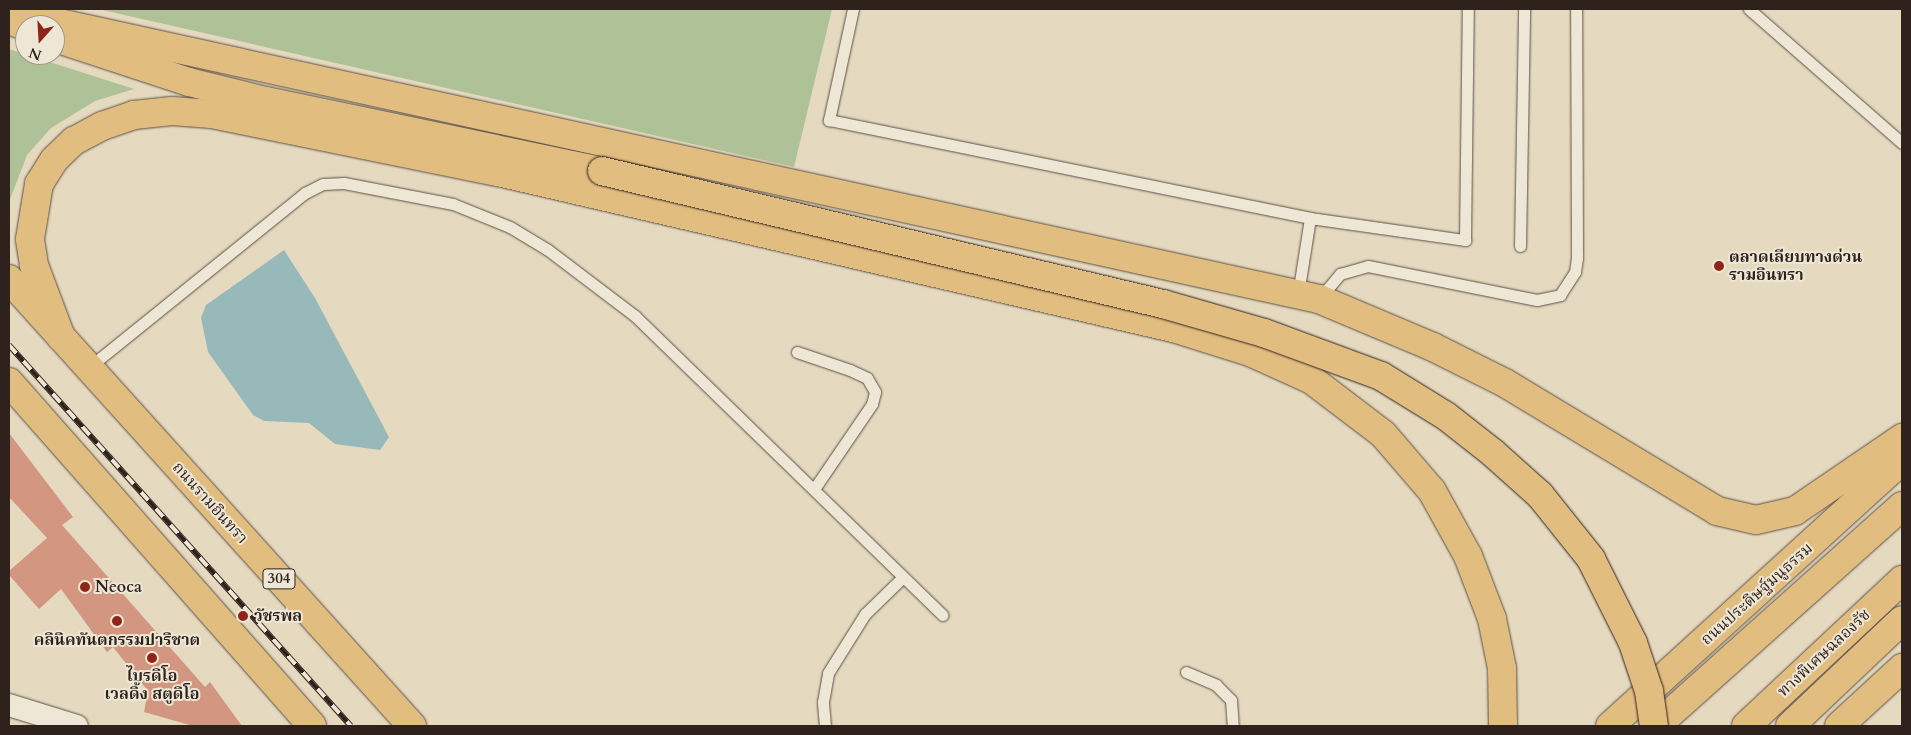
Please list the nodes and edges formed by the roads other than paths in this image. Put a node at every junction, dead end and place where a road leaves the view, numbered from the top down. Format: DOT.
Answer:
graph roads {
  1 [pos="853,9"];
  2 [pos="1468,9"];
  3 [pos="1524,9"];
  4 [pos="1576,9"];
  5 [pos="1749,9"];
  6 [pos="9,12"];
  7 [pos="65,41"];
  8 [pos="1902,143"];
  9 [pos="1310,218"];
  10 [pos="1520,246"];
  11 [pos="9,279"];
  12 [pos="1308,296"];
  13 [pos="61,337"];
  14 [pos="797,352"];
  15 [pos="88,368"];
  16 [pos="10,387"];
  17 [pos="1902,438"];
  18 [pos="1902,460"];
  19 [pos="814,489"];
  20 [pos="1902,506"];
  21 [pos="902,578"];
  22 [pos="1902,580"];
  23 [pos="943,615"];
  24 [pos="1902,620"];
  25 [pos="1902,668"];
  26 [pos="1186,672"];
  27 [pos="9,705"];
  28 [pos="77,726"];
  29 [pos="312,726"];
  30 [pos="412,726"];
  31 [pos="825,726"];
  32 [pos="1233,726"];
  33 [pos="1503,726"];
  34 [pos="1610,726"];
  35 [pos="1655,726"];
  36 [pos="1746,726"];
  37 [pos="1790,726"];
  38 [pos="1839,726"];
  1 -- 9 [label="lane"];
  2 -- 9 [label="lane"];
  3 -- 10 [label="lane"];
  4 -- 12 [label="lane"];
  5 -- 8 [label="lane"];
  6 -- 12 [label="main road"];
  7 -- 35 [label="main road, bridge"];
  9 -- 12 [label="lane"];
  11 -- 13 [label="main road, ถนนรามอินทรา / 304"];
  12 -- 17 [label="main road"];
  13 -- 15 [label="main road, ถนนรามอินทรา / 304"];
  13 -- 33 [label="main road"];
  14 -- 19 [label="lane"];
  15 -- 19 [label="lane"];
  15 -- 30 [label="main road, ถนนรามอินทรา / 304"];
  16 -- 29 [label="main road"];
  18 -- 34 [label="main road, ถนนประดิษฐ์มนูธรรม"];
  19 -- 21 [label="lane"];
  20 -- 35 [label="main road"];
  21 -- 23 [label="lane"];
  21 -- 31 [label="lane"];
  22 -- 36 [label="main road, ทางพิเศษฉลองรัช"];
  24 -- 37 [label="main road, ทางพิเศษฉลองรัช"];
  25 -- 38 [label="main road"];
  26 -- 32 [label="lane"];
  27 -- 28 [label="street"];
}
